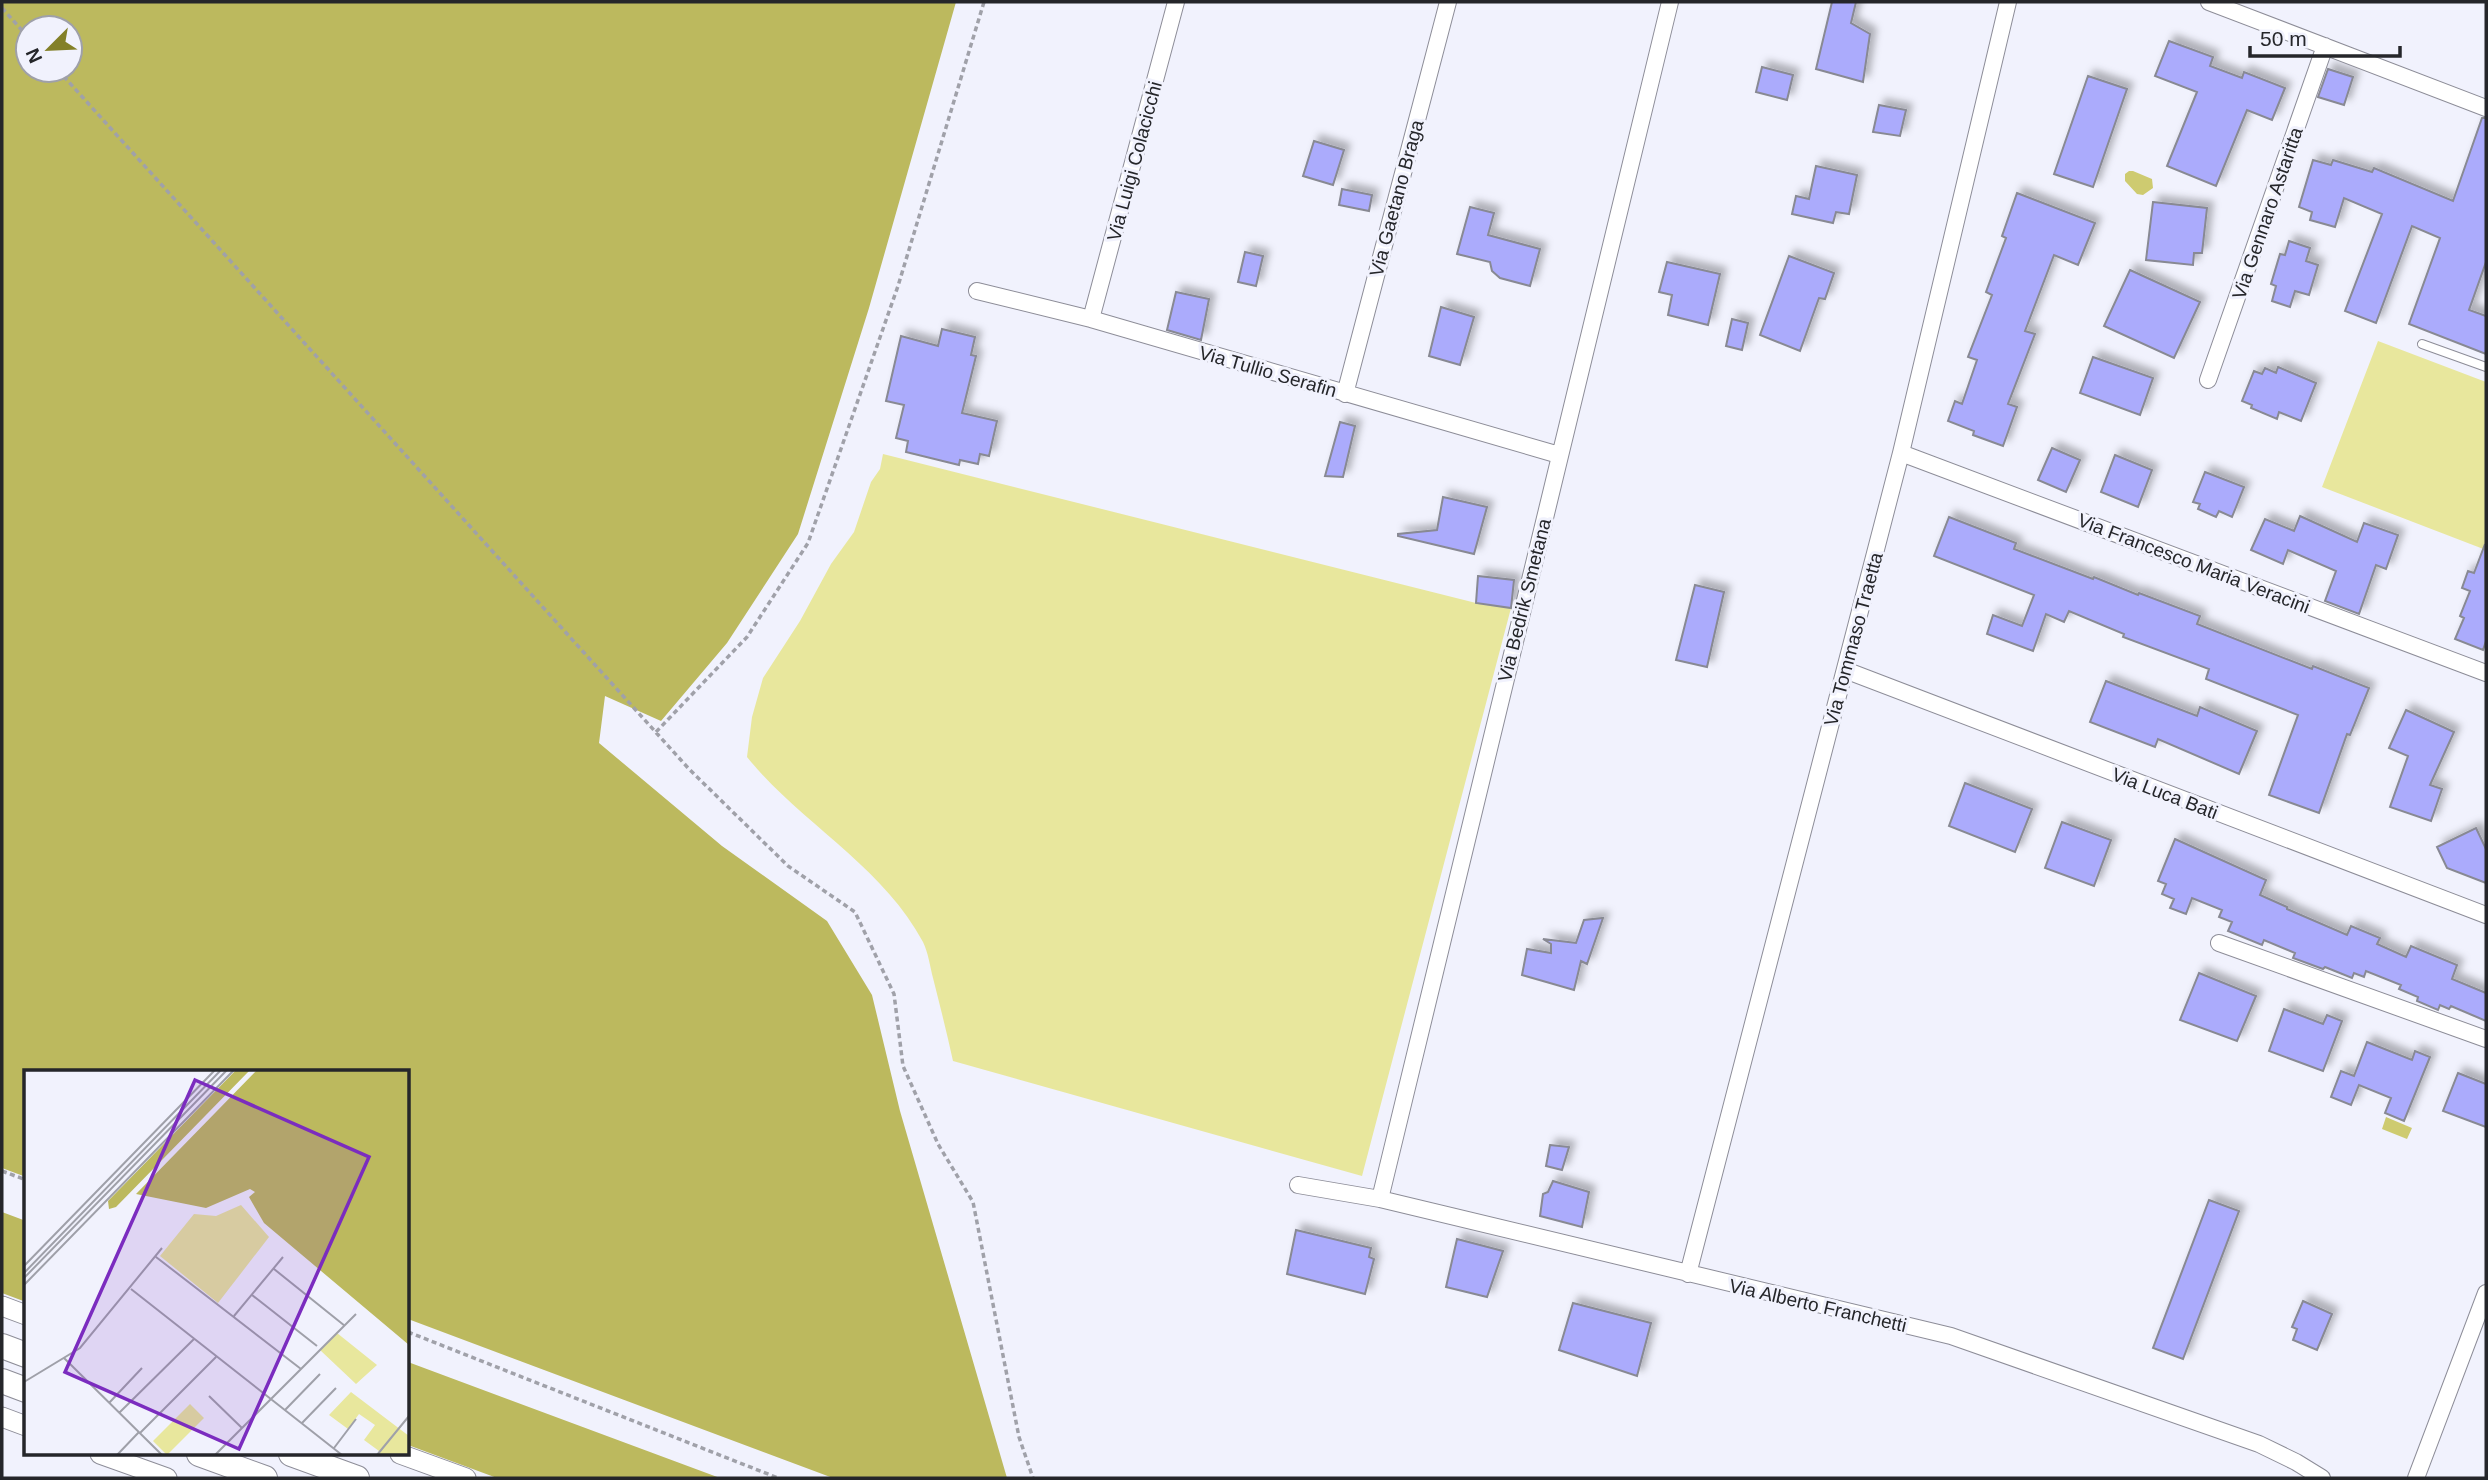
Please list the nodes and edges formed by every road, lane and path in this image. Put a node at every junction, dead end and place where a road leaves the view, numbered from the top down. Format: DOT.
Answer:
graph roads {
  1 [pos="984,2"];
  2 [pos="1177,2"];
  3 [pos="1448,2"];
  4 [pos="1670,2"];
  5 [pos="2008,2"];
  6 [pos="2209,2"];
  7 [pos="2,8"];
  8 [pos="14,21"];
  9 [pos="2325,46"];
  10 [pos="71,84"];
  11 [pos="2486,108"];
  12 [pos="977,291"];
  13 [pos="1091,319"];
  14 [pos="2422,344"];
  15 [pos="2486,367"];
  16 [pos="2208,380"];
  17 [pos="1345,394"];
  18 [pos="1901,453"];
  19 [pos="1559,455"];
  20 [pos="1844,670"];
  21 [pos="2486,673"];
  22 [pos="656,732"];
  23 [pos="2486,915"];
  24 [pos="2219,943"];
  25 [pos="2486,1040"];
  26 [pos="2,1171"];
  27 [pos="24,1179"];
  28 [pos="1298,1185"];
  29 [pos="1380,1199"];
  30 [pos="1688,1274"];
  31 [pos="2486,1293"];
  32 [pos="2,1306"];
  33 [pos="24,1314"];
  34 [pos="410,1333"];
  35 [pos="2,1346"];
  36 [pos="24,1354"];
  37 [pos="2,1381"];
  38 [pos="24,1389"];
  39 [pos="2,1417"];
  40 [pos="24,1425"];
  41 [pos="106,1456"];
  42 [pos="204,1456"];
  43 [pos="296,1456"];
  44 [pos="406,1456"];
  45 [pos="166,1478"];
  46 [pos="265,1478"];
  47 [pos="357,1478"];
  48 [pos="466,1478"];
  49 [pos="778,1478"];
  50 [pos="1032,1478"];
  51 [pos="2322,1478"];
  52 [pos="2416,1478"];
  1 -- 22 [label="path"];
  2 -- 13 [label="street, Via Luigi Colacicchi"];
  3 -- 17 [label="street, Via Gaetano Braga"];
  4 -- 19 [label="street, Via Bedrik Smetana"];
  5 -- 18 [label="street, Via Tommaso Traetta"];
  6 -- 9 [label="street"];
  7 -- 8 [label="path"];
  9 -- 11 [label="street"];
  9 -- 16 [label="street, Via Gennaro Astaritta"];
  10 -- 22 [label="path"];
  12 -- 13 [label="street, Via Tullio Serafin"];
  13 -- 17 [label="street, Via Tullio Serafin"];
  14 -- 15 [label="lane"];
  17 -- 19 [label="street, Via Tullio Serafin"];
  18 -- 20 [label="street, Via Tommaso Traetta"];
  18 -- 21 [label="street, Via Francesco Maria Veracini"];
  19 -- 29 [label="street, Via Bedrik Smetana"];
  20 -- 23 [label="street, Via Luca Bati"];
  20 -- 30 [label="street, Via Tommaso Traetta"];
  22 -- 50 [label="path"];
  24 -- 25 [label="street"];
  26 -- 27 [label="path"];
  28 -- 29 [label="street, Via Alberto Franchetti"];
  29 -- 30 [label="street, Via Alberto Franchetti"];
  30 -- 51 [label="street, Via Alberto Franchetti"];
  31 -- 52 [label="street"];
  32 -- 33 [label="street"];
  34 -- 49 [label="path"];
  35 -- 36 [label="main road"];
  37 -- 38 [label="main road"];
  39 -- 40 [label="street"];
  41 -- 45 [label="street"];
  42 -- 46 [label="main road"];
  43 -- 47 [label="main road"];
  44 -- 48 [label="street"];
}
